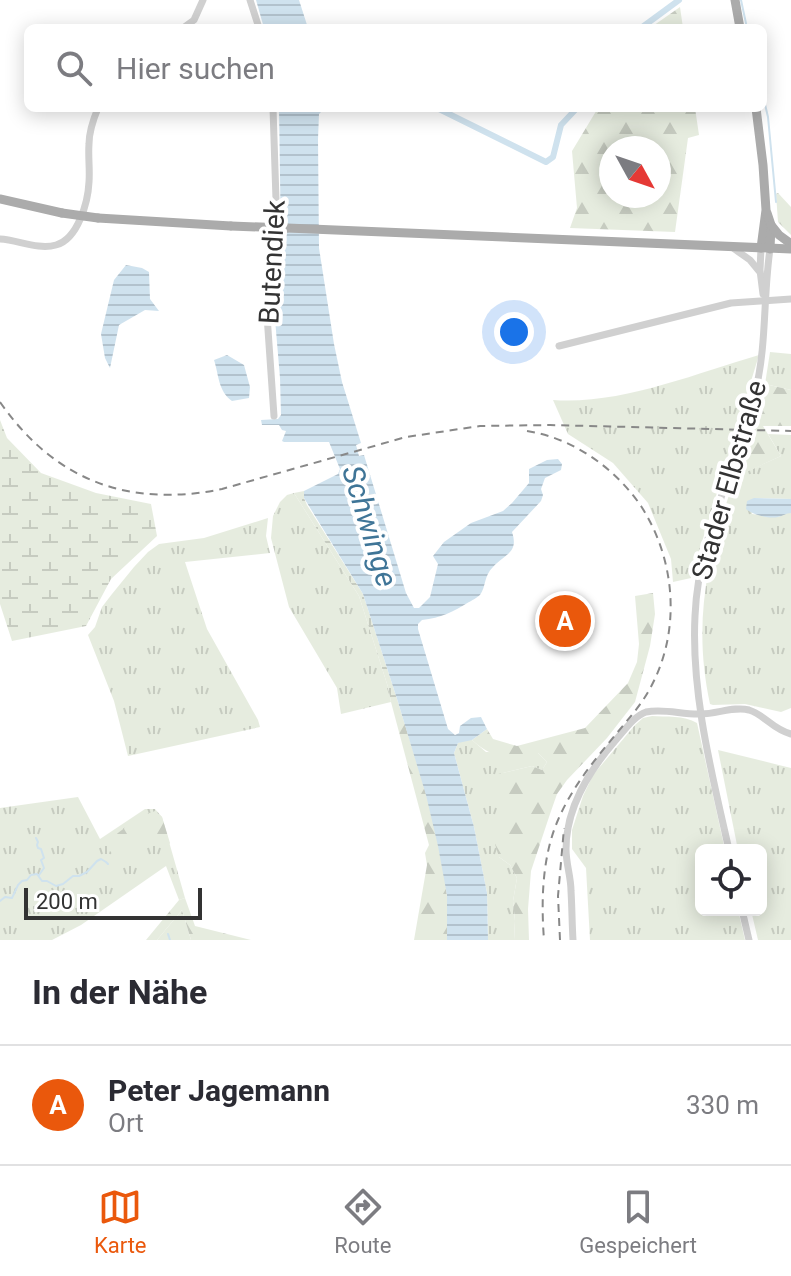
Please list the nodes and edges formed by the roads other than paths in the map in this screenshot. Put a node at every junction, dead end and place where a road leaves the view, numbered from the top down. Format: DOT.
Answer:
graph roads {
  1 [pos="203,0"];
  2 [pos="250,0"];
  3 [pos="735,0"];
  4 [pos="188,24"];
  5 [pos="258,24"];
  6 [pos="739,24"];
  7 [pos="96,112"];
  8 [pos="273,112"];
  9 [pos="756,112"];
  10 [pos="0,199"];
  11 [pos="766,210"];
  12 [pos="771,225"];
  13 [pos="0,239"];
  14 [pos="731,247"];
  15 [pos="791,247"];
  16 [pos="766,248"];
  17 [pos="760,273"];
  18 [pos="791,299"];
  19 [pos="764,300"];
  20 [pos="559,346"];
  21 [pos="274,416"];
  22 [pos="702,714"];
  23 [pos="791,734"];
  24 [pos="728,844"];
  25 [pos="743,916"];
  26 [pos="573,940"];
  27 [pos="749,940"];
  1 -- 4 [label="street"];
  2 -- 5 [label="street"];
  3 -- 6 [label="main road"];
  7 -- 13 [label="street"];
  8 -- 21 [label="street, Butendiek"];
  9 -- 11 [label="main road"];
  10 -- 14 [label="main road, bridge"];
  11 -- 12 [label="main road"];
  11 -- 16 [label="main road"];
  12 -- 15 [label="main road"];
  12 -- 16 [label="main road"];
  14 -- 16 [label="main road"];
  14 -- 17 [label="street"];
  15 -- 16 [label="main road"];
  16 -- 17 [label="street, Stader Elbstraße"];
  16 -- 19 [label="street, Stader Elbstraße"];
  17 -- 19 [label="street, Stader Elbstraße"];
  18 -- 19 [label="street"];
  19 -- 20 [label="street"];
  19 -- 22 [label="street, Stader Elbstraße"];
  22 -- 23 [label="street"];
  22 -- 24 [label="street, Stader Elbstraße"];
  22 -- 26 [label="street"];
  25 -- 27 [label="street"];
}
